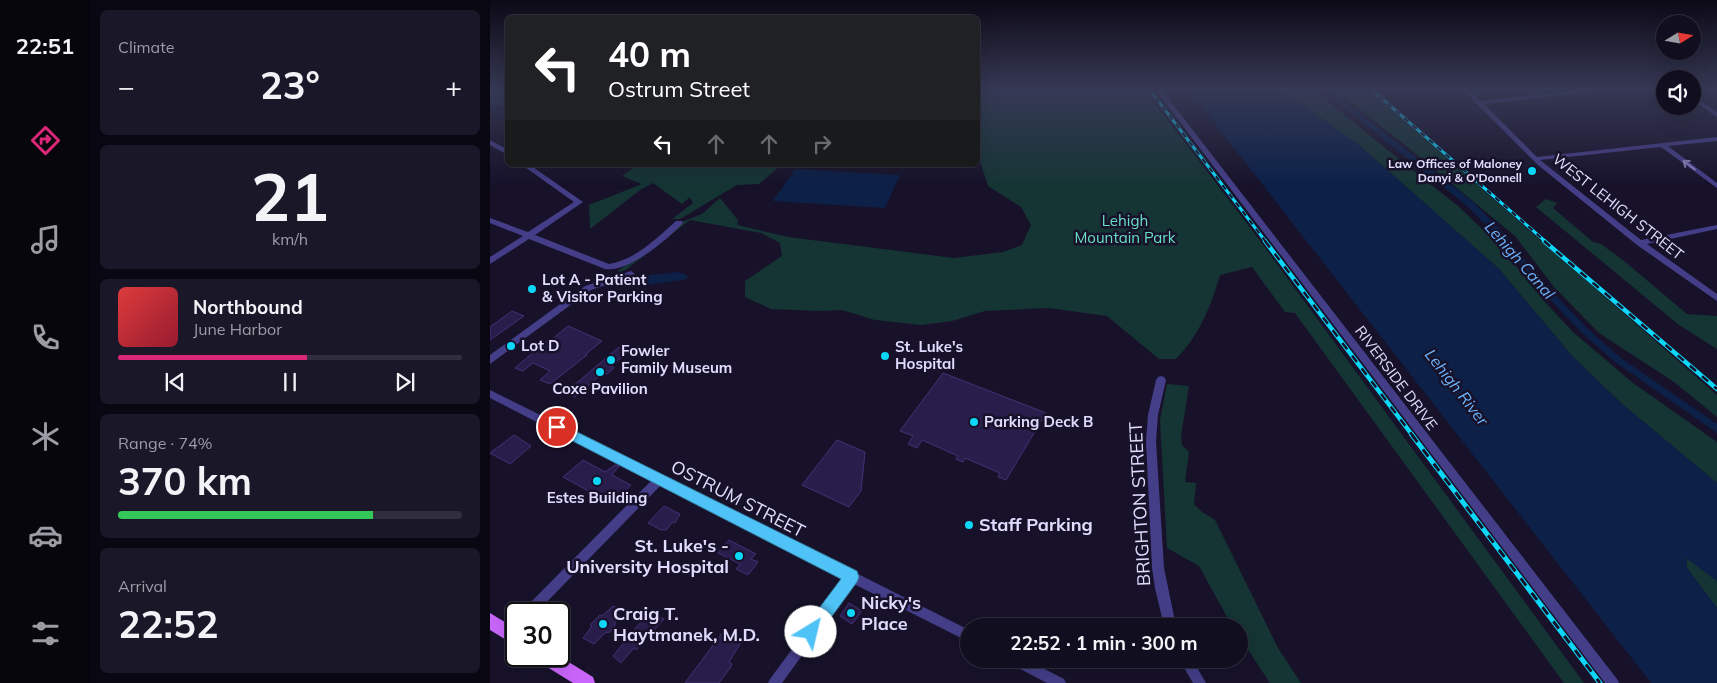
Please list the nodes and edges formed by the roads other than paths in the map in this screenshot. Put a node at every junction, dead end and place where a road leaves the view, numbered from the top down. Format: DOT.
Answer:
graph roads {
  1 [pos="1182,121"];
  2 [pos="1497,121"];
  3 [pos="1717,139"];
  4 [pos="490,142"];
  5 [pos="1662,145"];
  6 [pos="505,151"];
  7 [pos="1534,159"];
  8 [pos="528,167"];
  9 [pos="1717,186"];
  10 [pos="490,220"];
  11 [pos="679,223"];
  12 [pos="1717,227"];
  13 [pos="528,236"];
  14 [pos="1640,243"];
  15 [pos="490,261"];
  16 [pos="631,274"];
  17 [pos="1717,298"];
  18 [pos="490,360"];
  19 [pos="1161,380"];
  20 [pos="490,394"];
  21 [pos="660,479"];
  22 [pos="852,577"];
  23 [pos="539,602"];
  24 [pos="1168,618"];
  25 [pos="490,621"];
  26 [pos="505,628"];
  27 [pos="960,631"];
  28 [pos="562,667"];
  29 [pos="1031,668"];
  30 [pos="1191,668"];
  31 [pos="587,683"];
  32 [pos="774,683"];
  33 [pos="1060,683"];
  34 [pos="1200,683"];
  35 [pos="1613,683"];
  1 -- 35 [label="street, RIVERSIDE DRIVE"];
  2 -- 7 [label="street, WEST LEHIGH STREET"];
  3 -- 5 [label="street"];
  4 -- 6 [label="street"];
  5 -- 7 [label="street"];
  9 -- 5 [label="street, one-way"];
  7 -- 14 [label="street, WEST LEHIGH STREET"];
  8 -- 13 [label="street"];
  10 -- 13 [label="street"];
  11 -- 13 [label="street"];
  12 -- 14 [label="street"];
  13 -- 15 [label="street"];
  14 -- 17 [label="street, WEST LEHIGH STREET"];
  16 -- 18 [label="street"];
  19 -- 24 [label="street, BRIGHTON STREET"];
  20 -- 21 [label="street, OSTRUM STREET"];
  21 -- 22 [label="street, OSTRUM STREET"];
  21 -- 23 [label="street"];
  22 -- 27 [label="street, OSTRUM STREET"];
  22 -- 32 [label="street"];
  25 -- 26 [label="main road"];
  28 -- 31 [label="main road"];
  29 -- 33 [label="street"];
  30 -- 34 [label="street"];
}
